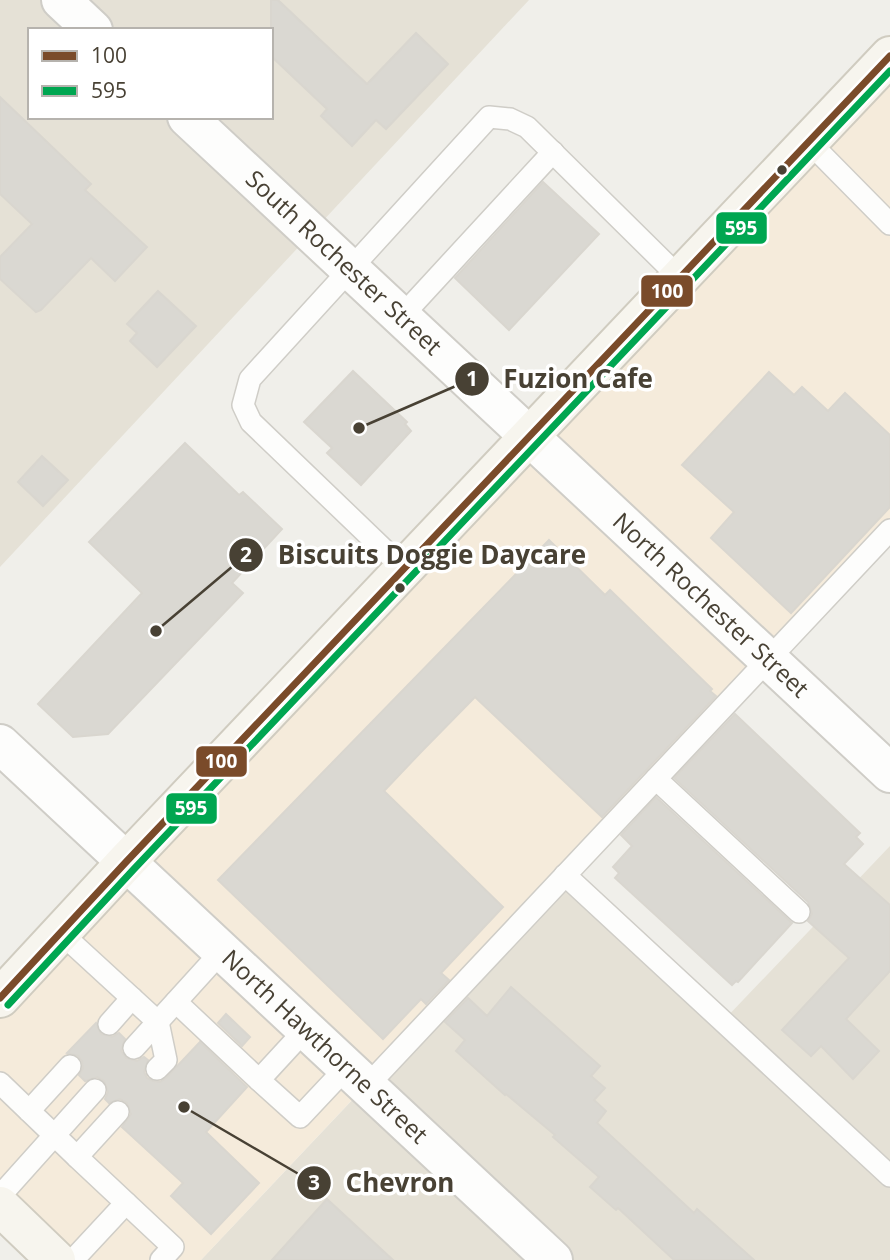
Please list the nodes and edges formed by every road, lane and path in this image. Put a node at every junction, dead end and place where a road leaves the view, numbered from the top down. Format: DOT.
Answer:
graph roads {
  1 [pos="61,0"];
  2 [pos="91,28"];
  3 [pos="890,56"];
  4 [pos="189,119"];
  5 [pos="809,142"];
  6 [pos="553,152"];
  7 [pos="890,224"];
  8 [pos="351,270"];
  9 [pos="680,278"];
  10 [pos="401,317"];
  11 [pos="530,437"];
  12 [pos="890,530"];
  13 [pos="404,569"];
  14 [pos="768,659"];
  15 [pos="0,744"];
  16 [pos="890,772"];
  17 [pos="656,779"];
  18 [pos="127,862"];
  19 [pos="565,875"];
  20 [pos="799,912"];
  21 [pos="61,933"];
  22 [pos="222,951"];
  23 [pos="0,998"];
  24 [pos="132,998"];
  25 [pos="176,1002"];
  26 [pos="158,1022"];
  27 [pos="109,1024"];
  28 [pos="306,1030"];
  29 [pos="134,1048"];
  30 [pos="70,1066"];
  31 [pos="158,1069"];
  32 [pos="357,1077"];
  33 [pos="259,1080"];
  34 [pos="0,1083"];
  35 [pos="95,1090"];
  36 [pos="29,1111"];
  37 [pos="118,1112"];
  38 [pos="55,1135"];
  39 [pos="78,1157"];
  40 [pos="890,1176"];
  41 [pos="0,1196"];
  42 [pos="126,1203"];
  43 [pos="0,1206"];
  44 [pos="55,1260"];
  45 [pos="73,1260"];
  46 [pos="161,1260"];
  47 [pos="553,1260"];
  1 -- 2 [label="street"];
  3 -- 5 [label="main road"];
  4 -- 8 [label="street, South Rochester Street"];
  5 -- 7 [label="lane"];
  5 -- 9 [label="main road"];
  6 -- 8 [label="lane"];
  6 -- 9 [label="lane"];
  6 -- 10 [label="lane"];
  8 -- 10 [label="street, South Rochester Street"];
  8 -- 13 [label="lane"];
  9 -- 11 [label="main road"];
  10 -- 11 [label="street, South Rochester Street"];
  11 -- 13 [label="main road"];
  11 -- 14 [label="street, North Rochester Street"];
  12 -- 14 [label="lane"];
  13 -- 18 [label="main road"];
  14 -- 16 [label="street, North Rochester Street"];
  14 -- 17 [label="lane"];
  15 -- 18 [label="street, North Hawthorne Street"];
  17 -- 19 [label="lane"];
  17 -- 20 [label="lane"];
  18 -- 21 [label="main road"];
  18 -- 22 [label="street, North Hawthorne Street"];
  19 -- 32 [label="lane"];
  19 -- 40 [label="lane"];
  21 -- 23 [label="main road"];
  21 -- 24 [label="lane"];
  22 -- 25 [label="lane"];
  22 -- 28 [label="street, North Hawthorne Street"];
  24 -- 26 [label="lane"];
  24 -- 27 [label="lane"];
  25 -- 26 [label="lane"];
  25 -- 33 [label="lane"];
  26 -- 29 [label="lane"];
  26 -- 31 [label="lane"];
  28 -- 32 [label="street, North Hawthorne Street"];
  28 -- 33 [label="lane"];
  30 -- 36 [label="lane"];
  32 -- 33 [label="lane"];
  32 -- 47 [label="street, North Hawthorne Street"];
  34 -- 36 [label="lane"];
  35 -- 38 [label="lane"];
  36 -- 38 [label="lane"];
  37 -- 39 [label="lane"];
  38 -- 39 [label="lane"];
  38 -- 41 [label="lane"];
  39 -- 42 [label="lane"];
  42 -- 45 [label="lane"];
  42 -- 46 [label="lane"];
  43 -- 44 [label="main road"];
}
